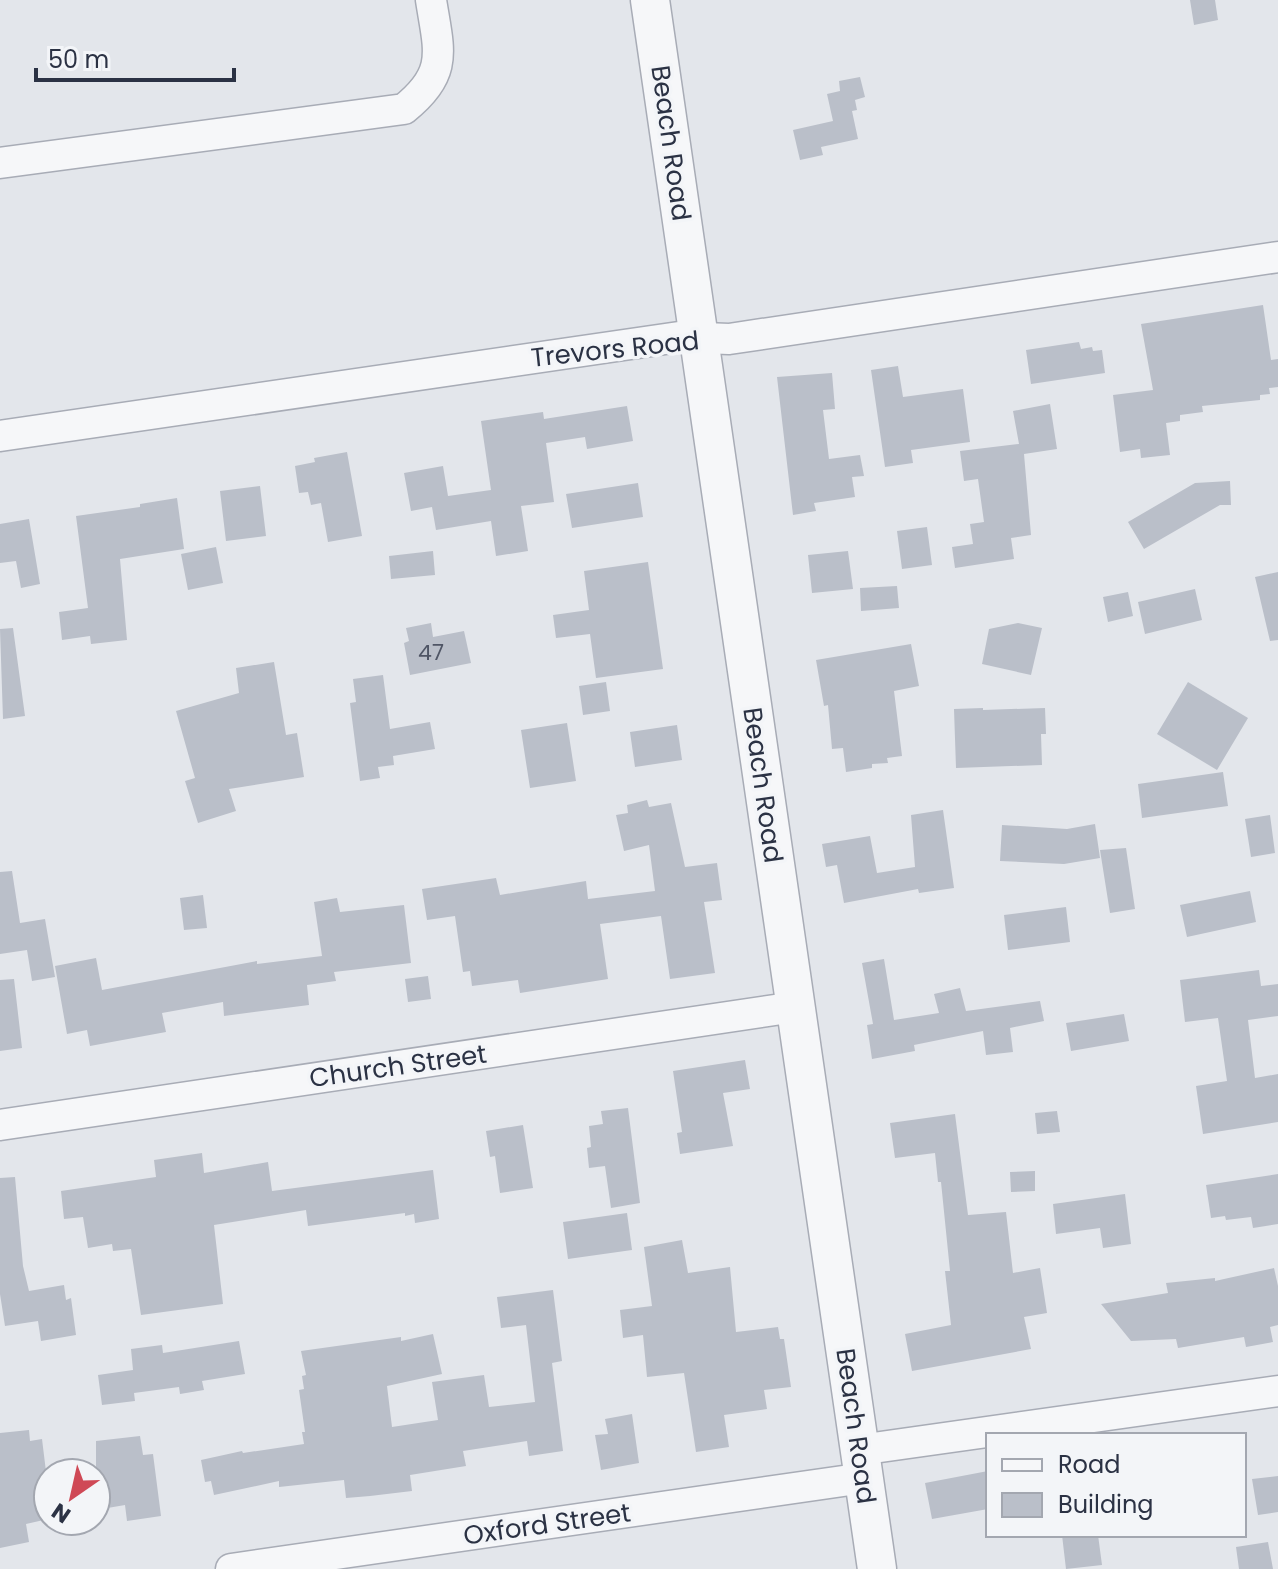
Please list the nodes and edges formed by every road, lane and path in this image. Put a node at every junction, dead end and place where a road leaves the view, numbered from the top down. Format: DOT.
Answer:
graph roads {
  1 [pos="431,0"];
  2 [pos="650,0"];
  3 [pos="0,163"];
  4 [pos="1278,257"];
  5 [pos="699,338"];
  6 [pos="0,436"];
  7 [pos="795,1007"];
  8 [pos="0,1125"];
  9 [pos="1278,1391"];
  10 [pos="1039,1433"];
  11 [pos="986,1442"];
  12 [pos="862,1464"];
  13 [pos="231,1569"];
  14 [pos="877,1569"];
  1 -- 3 [label="street"];
  2 -- 5 [label="street, Beach Road"];
  4 -- 5 [label="street, Trevors Road"];
  5 -- 6 [label="street, Trevors Road"];
  5 -- 7 [label="street, Beach Road"];
  7 -- 8 [label="street, Church Street"];
  7 -- 12 [label="street, Beach Road"];
  9 -- 10 [label="street, Oxford Street"];
  11 -- 12 [label="street, Oxford Street"];
  12 -- 13 [label="street, Oxford Street"];
  12 -- 14 [label="street, Beach Road"];
}
